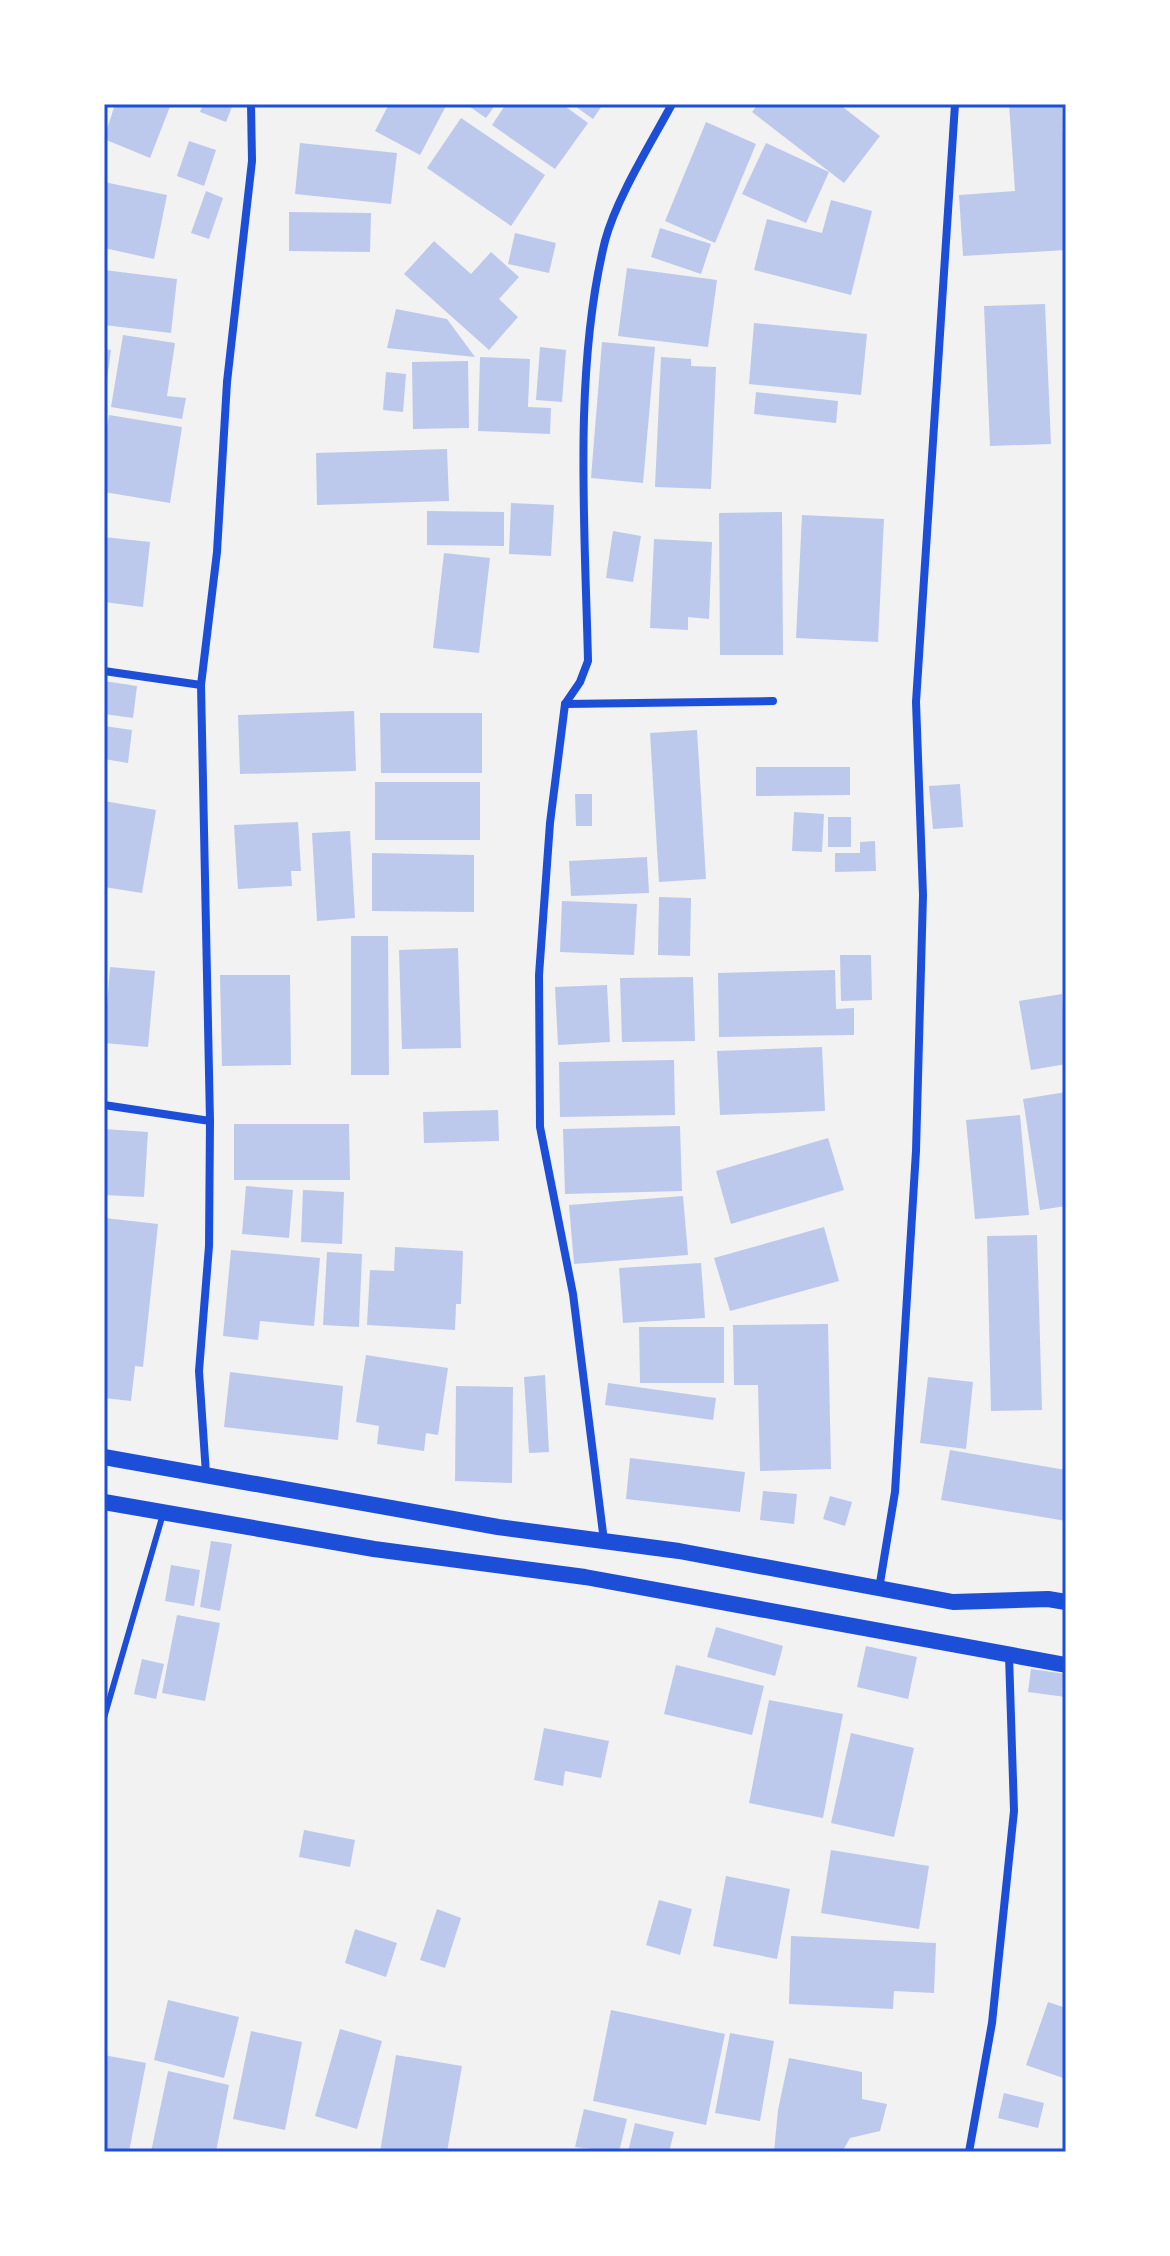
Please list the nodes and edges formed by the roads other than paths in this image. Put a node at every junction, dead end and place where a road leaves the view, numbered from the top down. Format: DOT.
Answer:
graph roads {
  1 [pos="251,104"];
  2 [pos="672,104"];
  3 [pos="955,104"];
  4 [pos="104,671"];
  5 [pos="201,685"];
  6 [pos="773,701"];
  7 [pos="565,704"];
  8 [pos="104,1105"];
  9 [pos="210,1121"];
  10 [pos="104,1457"];
  11 [pos="206,1474"];
  12 [pos="104,1502"];
  13 [pos="163,1514"];
  14 [pos="604,1541"];
  15 [pos="879,1590"];
  16 [pos="1066,1602"];
  17 [pos="1009,1655"];
  18 [pos="1066,1665"];
  19 [pos="104,1718"];
  20 [pos="969,2152"];
  1 -- 5 [label="street"];
  2 -- 7 [label="street"];
  3 -- 15 [label="street"];
  4 -- 5 [label="street"];
  5 -- 9 [label="street"];
  6 -- 7 [label="street"];
  7 -- 14 [label="street"];
  8 -- 9 [label="street"];
  9 -- 11 [label="street"];
  10 -- 11 [label="main road"];
  11 -- 14 [label="main road"];
  12 -- 13 [label="main road"];
  13 -- 17 [label="main road"];
  13 -- 19 [label="lane"];
  14 -- 15 [label="main road"];
  15 -- 16 [label="main road"];
  17 -- 18 [label="main road"];
  17 -- 20 [label="street"];
}
